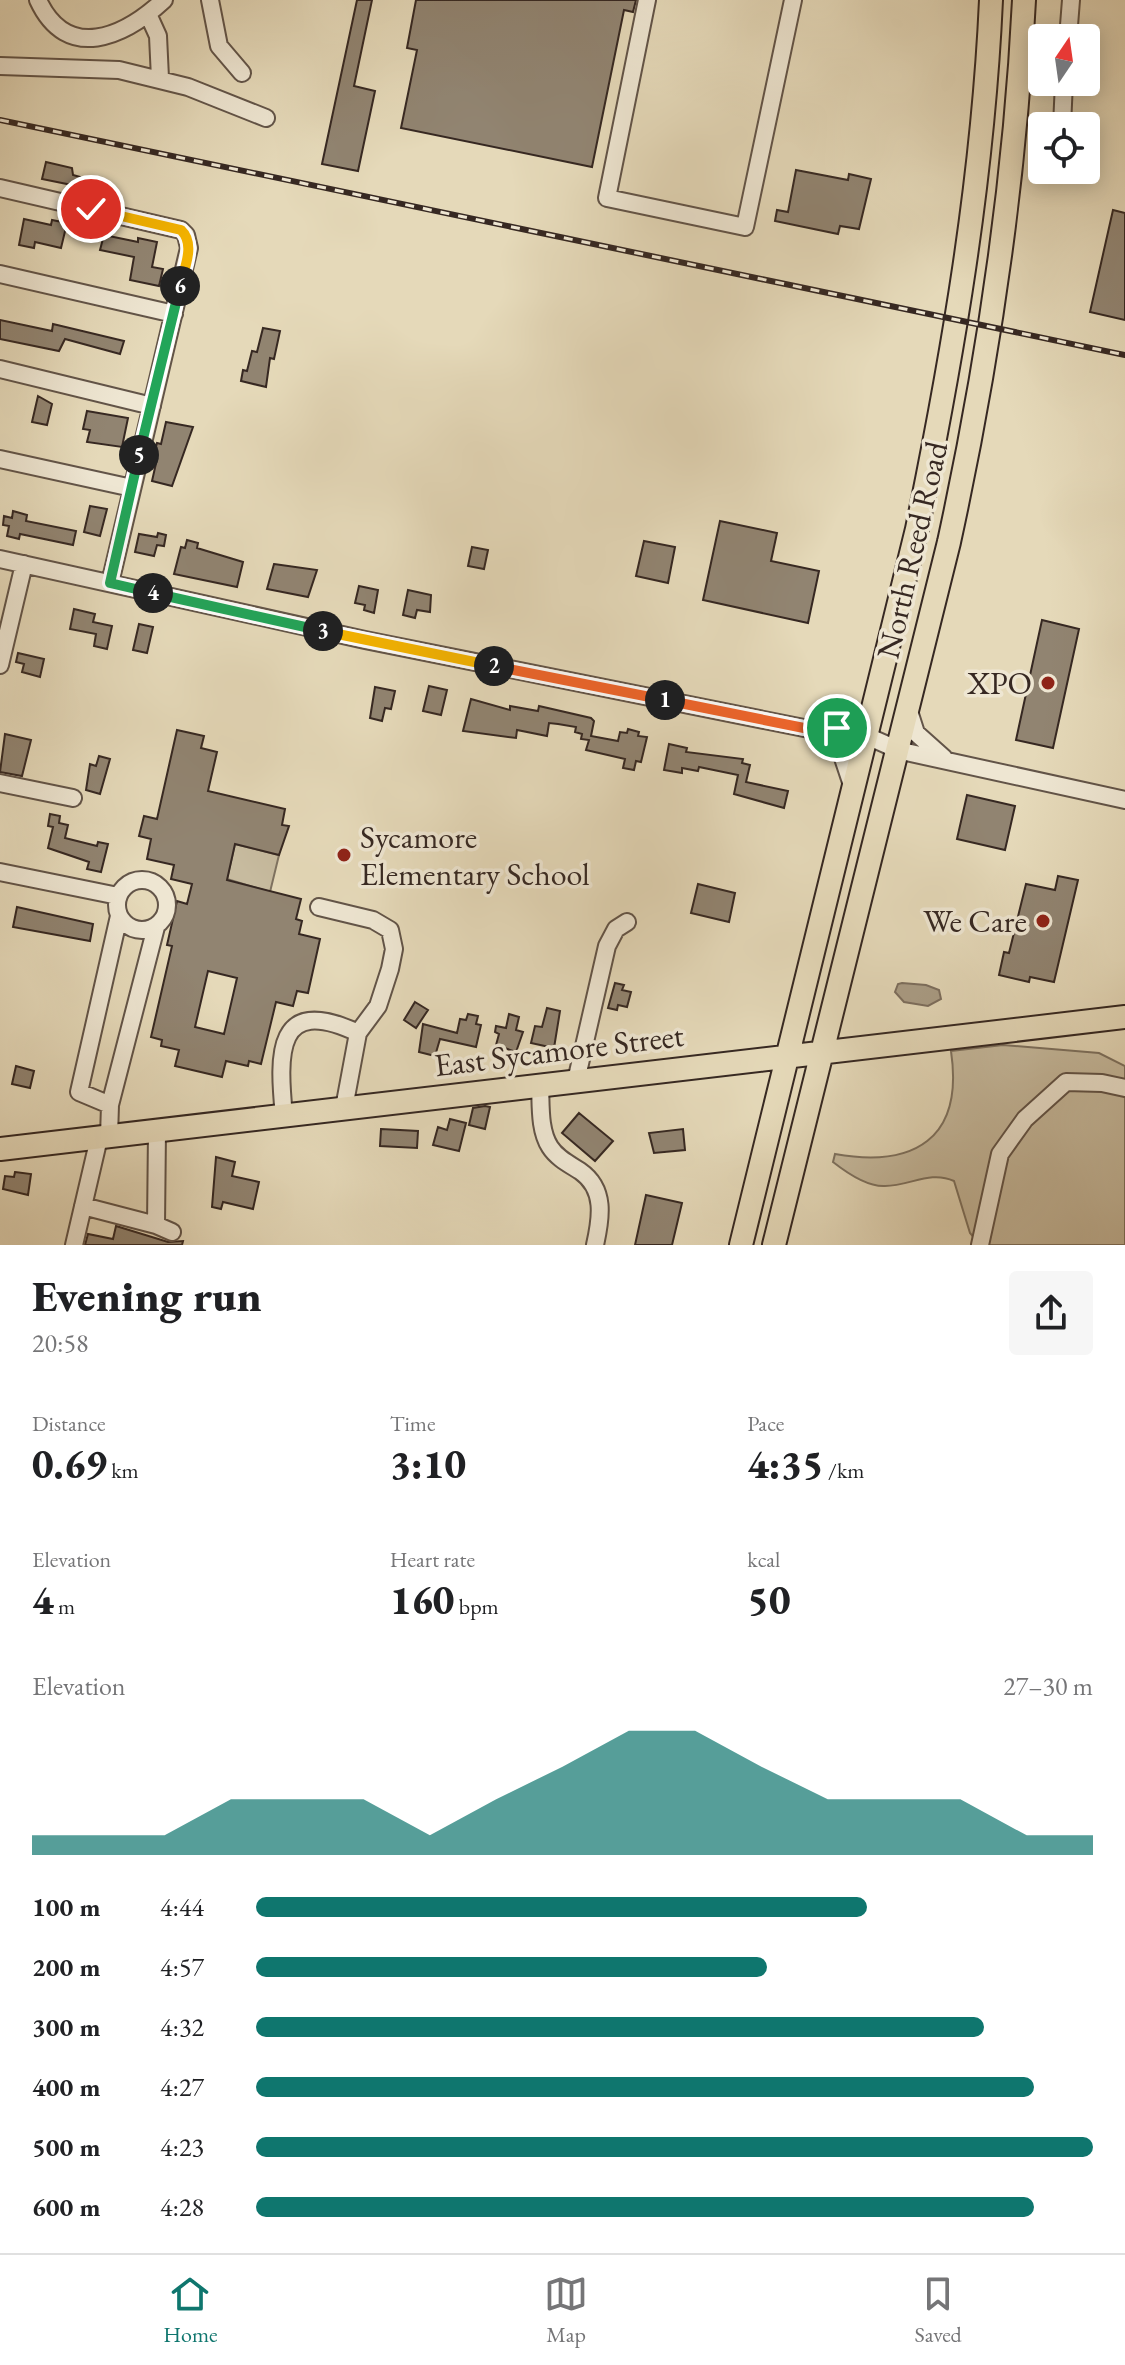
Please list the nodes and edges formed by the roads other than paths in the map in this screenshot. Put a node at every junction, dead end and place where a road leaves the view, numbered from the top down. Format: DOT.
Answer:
graph roads {
  1 [pos="38,0"];
  2 [pos="164,0"];
  3 [pos="210,0"];
  4 [pos="647,0"];
  5 [pos="793,0"];
  6 [pos="991,0"];
  7 [pos="1024,0"];
  8 [pos="1071,0"];
  9 [pos="148,14"];
  10 [pos="1069,24"];
  11 [pos="0,66"];
  12 [pos="242,73"];
  13 [pos="160,78"];
  14 [pos="266,118"];
  15 [pos="0,188"];
  16 [pos="0,274"];
  17 [pos="174,314"];
  18 [pos="0,369"];
  19 [pos="152,406"];
  20 [pos="0,459"];
  21 [pos="132,488"];
  22 [pos="0,559"];
  23 [pos="24,564"];
  24 [pos="110,583"];
  25 [pos="0,665"];
  26 [pos="908,708"];
  27 [pos="809,729"];
  28 [pos="866,734"];
  29 [pos="897,750"];
  30 [pos="952,762"];
  31 [pos="0,783"];
  32 [pos="853,789"];
  33 [pos="73,798"];
  34 [pos="1125,800"];
  35 [pos="0,872"];
  36 [pos="118,896"];
  37 [pos="319,907"];
  38 [pos="119,916"];
  39 [pos="627,922"];
  40 [pos="156,927"];
  41 [pos="1125,1017"];
  42 [pos="358,1033"];
  43 [pos="822,1051"];
  44 [pos="789,1055"];
  45 [pos="576,1081"];
  46 [pos="540,1085"];
  47 [pos="1125,1088"];
  48 [pos="110,1105"];
  49 [pos="344,1108"];
  50 [pos="284,1116"];
  51 [pos="157,1131"];
  52 [pos="104,1137"];
  53 [pos="0,1149"];
  54 [pos="81,1201"];
  55 [pos="156,1225"];
  56 [pos="172,1232"];
  57 [pos="74,1245"];
  58 [pos="595,1245"];
  59 [pos="741,1245"];
  60 [pos="774,1245"];
  61 [pos="980,1245"];
  1 -- 9 [label="street"];
  2 -- 9 [label="street"];
  3 -- 12 [label="street"];
  4 -- 5 [label="street"];
  6 -- 28 [label="main road, North Reed Road"];
  7 -- 26 [label="main road, North Reed Road"];
  8 -- 10 [label="street"];
  9 -- 13 [label="street"];
  11 -- 13 [label="street"];
  13 -- 14 [label="street"];
  15 -- 17 [label="street"];
  16 -- 17 [label="street"];
  17 -- 19 [label="street"];
  18 -- 19 [label="street"];
  19 -- 21 [label="street"];
  20 -- 21 [label="street"];
  21 -- 24 [label="street"];
  22 -- 23 [label="street"];
  23 -- 24 [label="street"];
  23 -- 25 [label="street"];
  24 -- 27 [label="street"];
  26 -- 29 [label="main road, North Reed Road"];
  26 -- 30 [label="street"];
  27 -- 28 [label="street"];
  27 -- 32 [label="street"];
  28 -- 29 [label="street"];
  28 -- 32 [label="main road, North Reed Road"];
  29 -- 30 [label="street"];
  29 -- 43 [label="main road, North Reed Road"];
  30 -- 34 [label="street"];
  31 -- 33 [label="street"];
  32 -- 44 [label="main road, North Reed Road"];
  35 -- 36 [label="street"];
  36 -- 38 [label="street"];
  36 -- 40 [label="street"];
  37 -- 42 [label="street"];
  38 -- 40 [label="street"];
  38 -- 48 [label="street"];
  39 -- 45 [label="street"];
  40 -- 48 [label="street"];
  41 -- 43 [label="main road, East Sycamore Street"];
  42 -- 49 [label="street"];
  42 -- 50 [label="street"];
  43 -- 44 [label="main road, East Sycamore Street"];
  43 -- 60 [label="main road, North Reed Road"];
  44 -- 45 [label="main road, East Sycamore Street"];
  44 -- 59 [label="main road, North Reed Road"];
  45 -- 46 [label="main road, East Sycamore Street"];
  46 -- 49 [label="main road, East Sycamore Street"];
  46 -- 58 [label="street"];
  47 -- 61 [label="street"];
  48 -- 52 [label="street"];
  49 -- 50 [label="main road, East Sycamore Street"];
  50 -- 51 [label="main road, East Sycamore Street"];
  51 -- 52 [label="main road, East Sycamore Street"];
  51 -- 55 [label="street"];
  52 -- 53 [label="main road, East Sycamore Street"];
  52 -- 54 [label="street"];
  54 -- 55 [label="street"];
  54 -- 57 [label="street"];
  55 -- 56 [label="street"];
}
